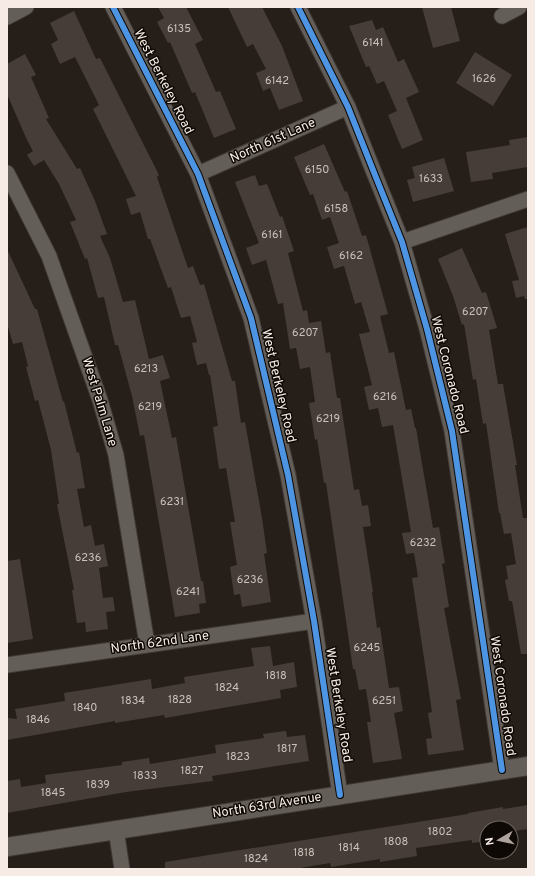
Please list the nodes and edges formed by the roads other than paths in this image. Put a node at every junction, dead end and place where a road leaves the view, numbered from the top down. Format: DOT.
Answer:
graph roads {
  1 [pos="26,7"];
  2 [pos="113,7"];
  3 [pos="298,7"];
  4 [pos="519,7"];
  5 [pos="502,16"];
  6 [pos="7,17"];
  7 [pos="348,107"];
  8 [pos="7,173"];
  9 [pos="198,174"];
  10 [pos="528,199"];
  11 [pos="402,242"];
  12 [pos="314,621"];
  13 [pos="147,644"];
  14 [pos="7,665"];
  15 [pos="528,766"];
  16 [pos="502,770"];
  17 [pos="340,795"];
  18 [pos="116,829"];
  19 [pos="7,847"];
  20 [pos="122,869"];
  1 -- 6 [label="street"];
  2 -- 9 [label="street, West Berkeley Road"];
  3 -- 7 [label="street, West Coronado Road"];
  4 -- 5 [label="street"];
  7 -- 9 [label="street, North 61st Lane"];
  7 -- 11 [label="street, West Coronado Road"];
  8 -- 13 [label="street, West Palm Lane"];
  9 -- 12 [label="street, West Berkeley Road"];
  10 -- 11 [label="street"];
  11 -- 16 [label="street, West Coronado Road"];
  12 -- 13 [label="street, North 62nd Lane"];
  12 -- 17 [label="street, West Berkeley Road"];
  13 -- 14 [label="street, North 62nd Lane"];
  15 -- 16 [label="street, North 63rd Avenue"];
  16 -- 17 [label="street, North 63rd Avenue"];
  17 -- 18 [label="street, North 63rd Avenue"];
  18 -- 19 [label="street, North 63rd Avenue"];
  18 -- 20 [label="street"];
}
